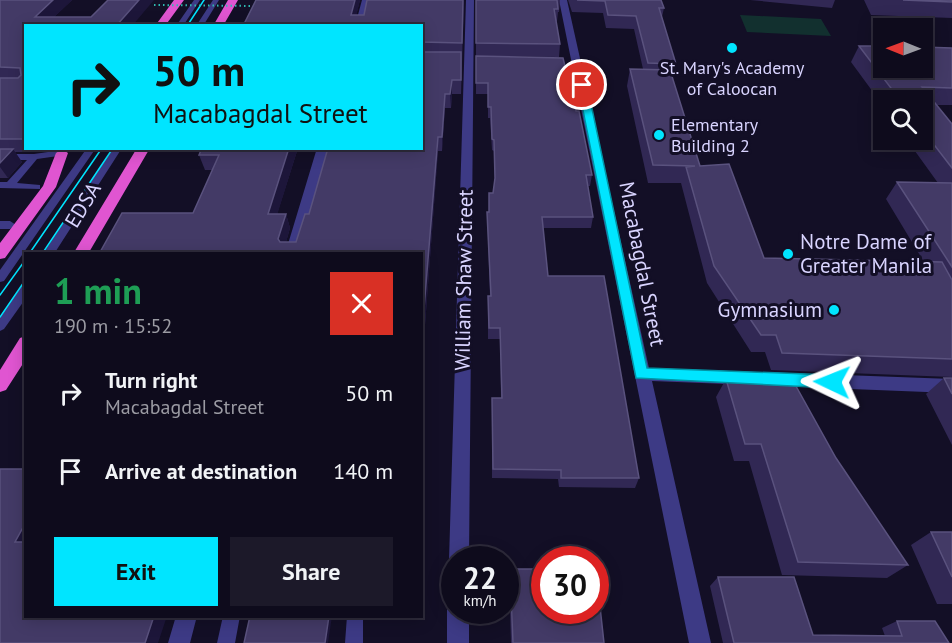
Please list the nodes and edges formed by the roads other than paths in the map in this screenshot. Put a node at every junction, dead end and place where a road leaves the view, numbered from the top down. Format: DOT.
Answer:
graph roads {
  1 [pos="180,0"];
  2 [pos="197,0"];
  3 [pos="216,0"];
  4 [pos="233,0"];
  5 [pos="366,0"];
  6 [pos="470,0"];
  7 [pos="563,0"];
  8 [pos="208,11"];
  9 [pos="189,12"];
  10 [pos="162,24"];
  11 [pos="180,24"];
  12 [pos="200,24"];
  13 [pos="219,24"];
  14 [pos="360,24"];
  15 [pos="91,150"];
  16 [pos="116,150"];
  17 [pos="143,150"];
  18 [pos="322,150"];
  19 [pos="64,151"];
  20 [pos="0,157"];
  21 [pos="34,157"];
  22 [pos="5,185"];
  23 [pos="37,187"];
  24 [pos="5,225"];
  25 [pos="0,238"];
  26 [pos="49,252"];
  27 [pos="81,252"];
  28 [pos="293,252"];
  29 [pos="0,254"];
  30 [pos="0,278"];
  31 [pos="24,291"];
  32 [pos="0,326"];
  33 [pos="24,346"];
  34 [pos="641,374"];
  35 [pos="0,385"];
  36 [pos="952,386"];
  37 [pos="459,546"];
  38 [pos="186,618"];
  39 [pos="232,618"];
  40 [pos="356,618"];
  41 [pos="458,624"];
  42 [pos="179,643"];
  43 [pos="226,643"];
  44 [pos="354,643"];
  45 [pos="458,643"];
  46 [pos="700,643"];
  1 -- 10 [label="highway"];
  2 -- 9 [label="lane"];
  3 -- 8 [label="lane"];
  4 -- 13 [label="highway"];
  5 -- 14 [label="street"];
  6 -- 37 [label="street, William Shaw Street"];
  7 -- 34 [label="street, Macabagdal Street"];
  8 -- 9 [label="lane"];
  8 -- 12 [label="lane"];
  9 -- 11 [label="lane"];
  15 -- 30 [label="lane"];
  16 -- 26 [label="lane"];
  17 -- 27 [label="highway, EDSA"];
  18 -- 28 [label="street"];
  19 -- 21 [label="lane"];
  19 -- 23 [label="highway"];
  19 -- 29 [label="highway"];
  20 -- 21 [label="lane"];
  21 -- 22 [label="lane"];
  22 -- 23 [label="lane"];
  23 -- 24 [label="highway"];
  24 -- 25 [label="highway"];
  31 -- 32 [label="lane"];
  33 -- 35 [label="highway"];
  34 -- 36 [label="street"];
  34 -- 46 [label="street, Macabagdal Street"];
  38 -- 42 [label="street"];
  39 -- 43 [label="lane"];
  40 -- 44 [label="lane"];
  41 -- 45 [label="street"];
}
